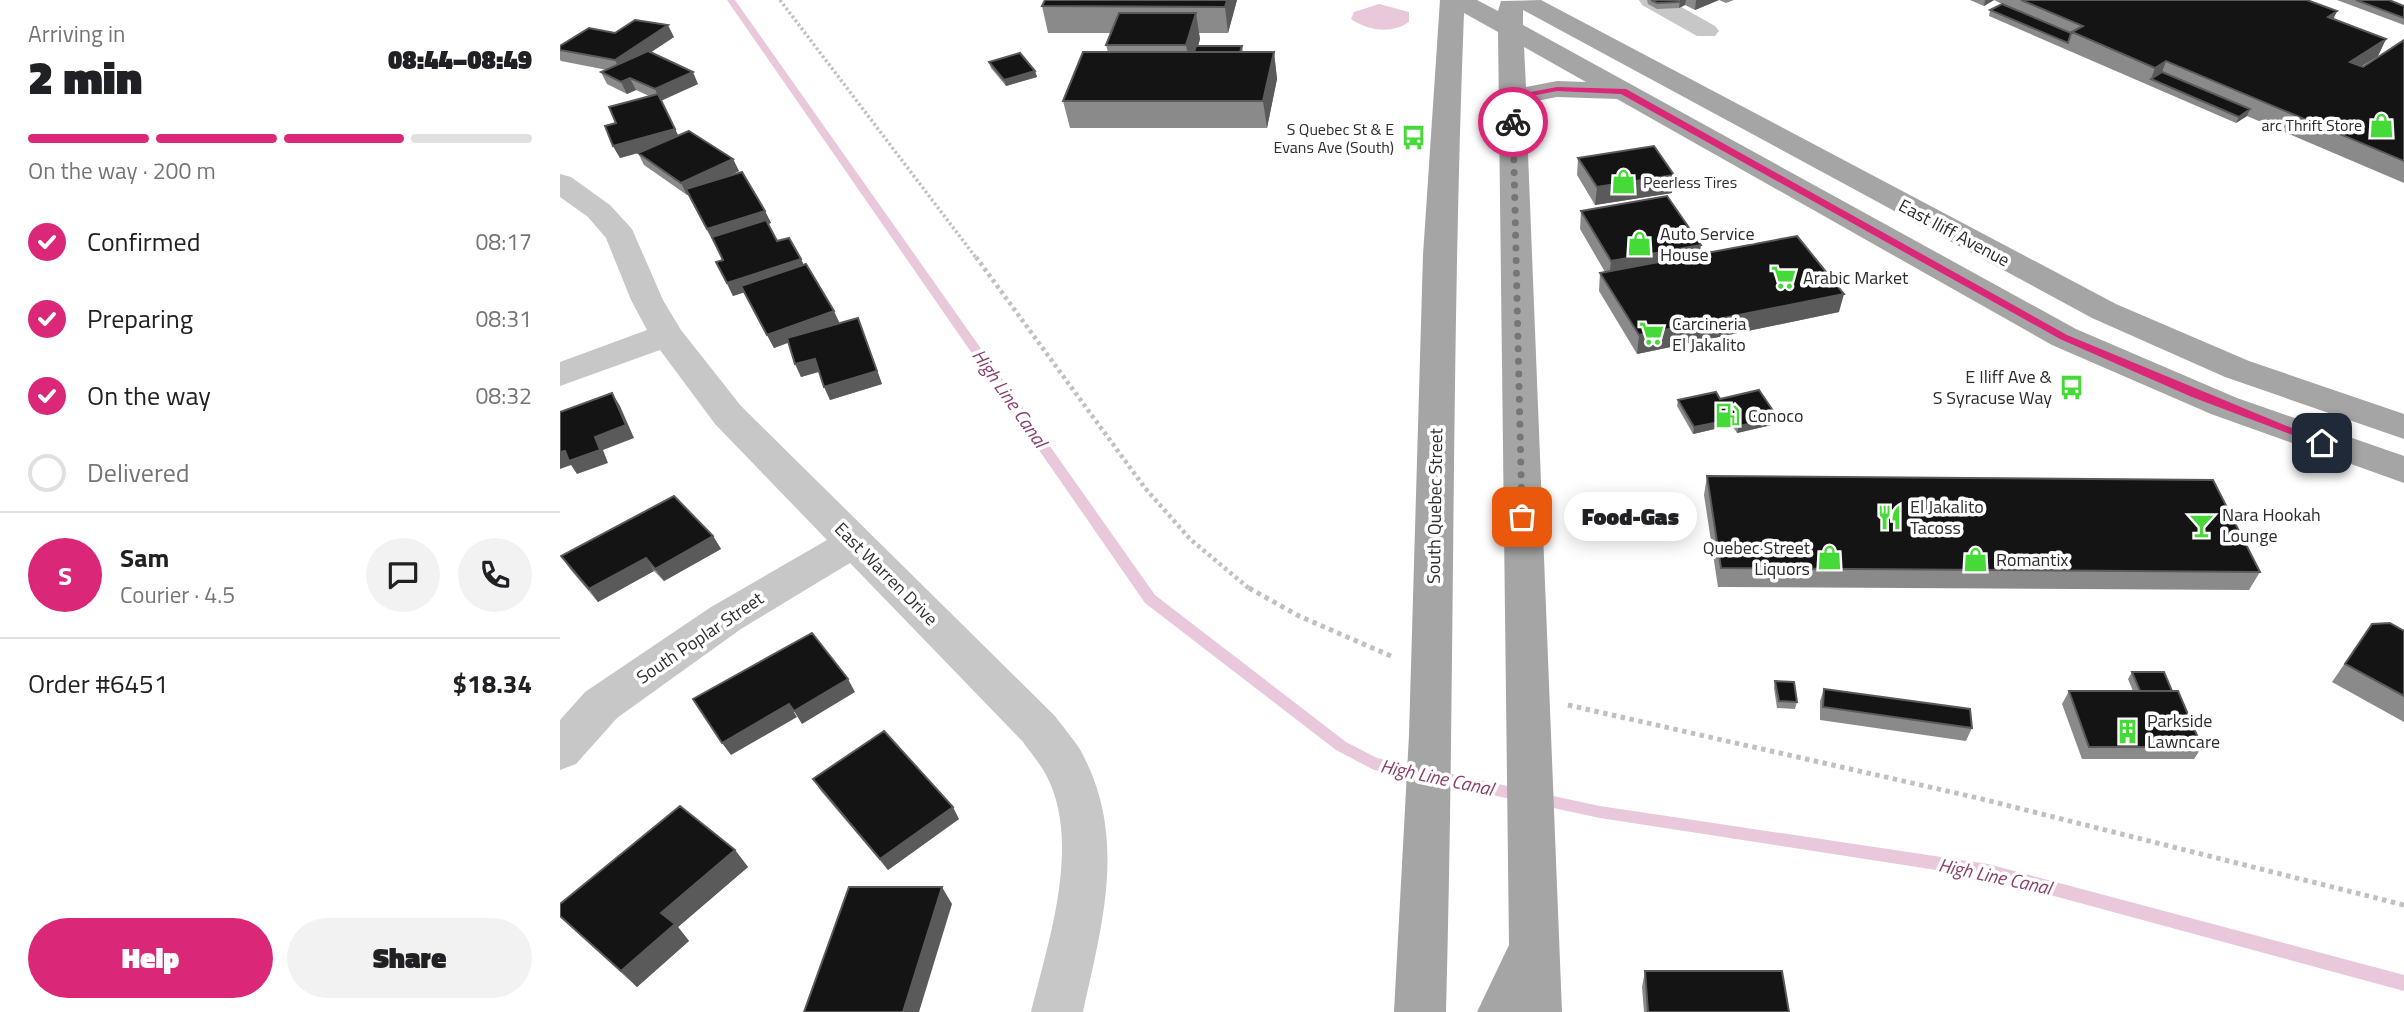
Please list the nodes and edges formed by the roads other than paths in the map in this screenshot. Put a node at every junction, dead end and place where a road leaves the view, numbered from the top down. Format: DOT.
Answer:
graph roads {
  1 [pos="1452,0"];
  2 [pos="1459,0"];
  3 [pos="1651,0"];
  4 [pos="1514,9"];
  5 [pos="1706,31"];
  6 [pos="1623,91"];
  7 [pos="1512,98"];
  8 [pos="560,183"];
  9 [pos="667,335"];
  10 [pos="560,375"];
  11 [pos="2404,427"];
  12 [pos="2404,470"];
  13 [pos="855,542"];
  14 [pos="560,751"];
  15 [pos="1534,939"];
  16 [pos="1057,1012"];
  17 [pos="1420,1012"];
  18 [pos="1503,1012"];
  19 [pos="1536,1012"];
  1 -- 17 [label="main road, South Quebec Street"];
  2 -- 4 [label="main road, East Iliff Avenue"];
  3 -- 5 [label="street"];
  4 -- 6 [label="main road, East Iliff Avenue"];
  4 -- 7 [label="main road"];
  4 -- 11 [label="main road, East Iliff Avenue"];
  6 -- 7 [label="main road"];
  6 -- 12 [label="main road, East Iliff Avenue"];
  7 -- 15 [label="main road"];
  8 -- 9 [label="street, East Warren Drive"];
  9 -- 10 [label="street"];
  9 -- 13 [label="street, East Warren Drive"];
  13 -- 14 [label="street, South Poplar Street"];
  13 -- 16 [label="street, East Warren Drive"];
  15 -- 18 [label="main road"];
  15 -- 19 [label="main road"];
}
